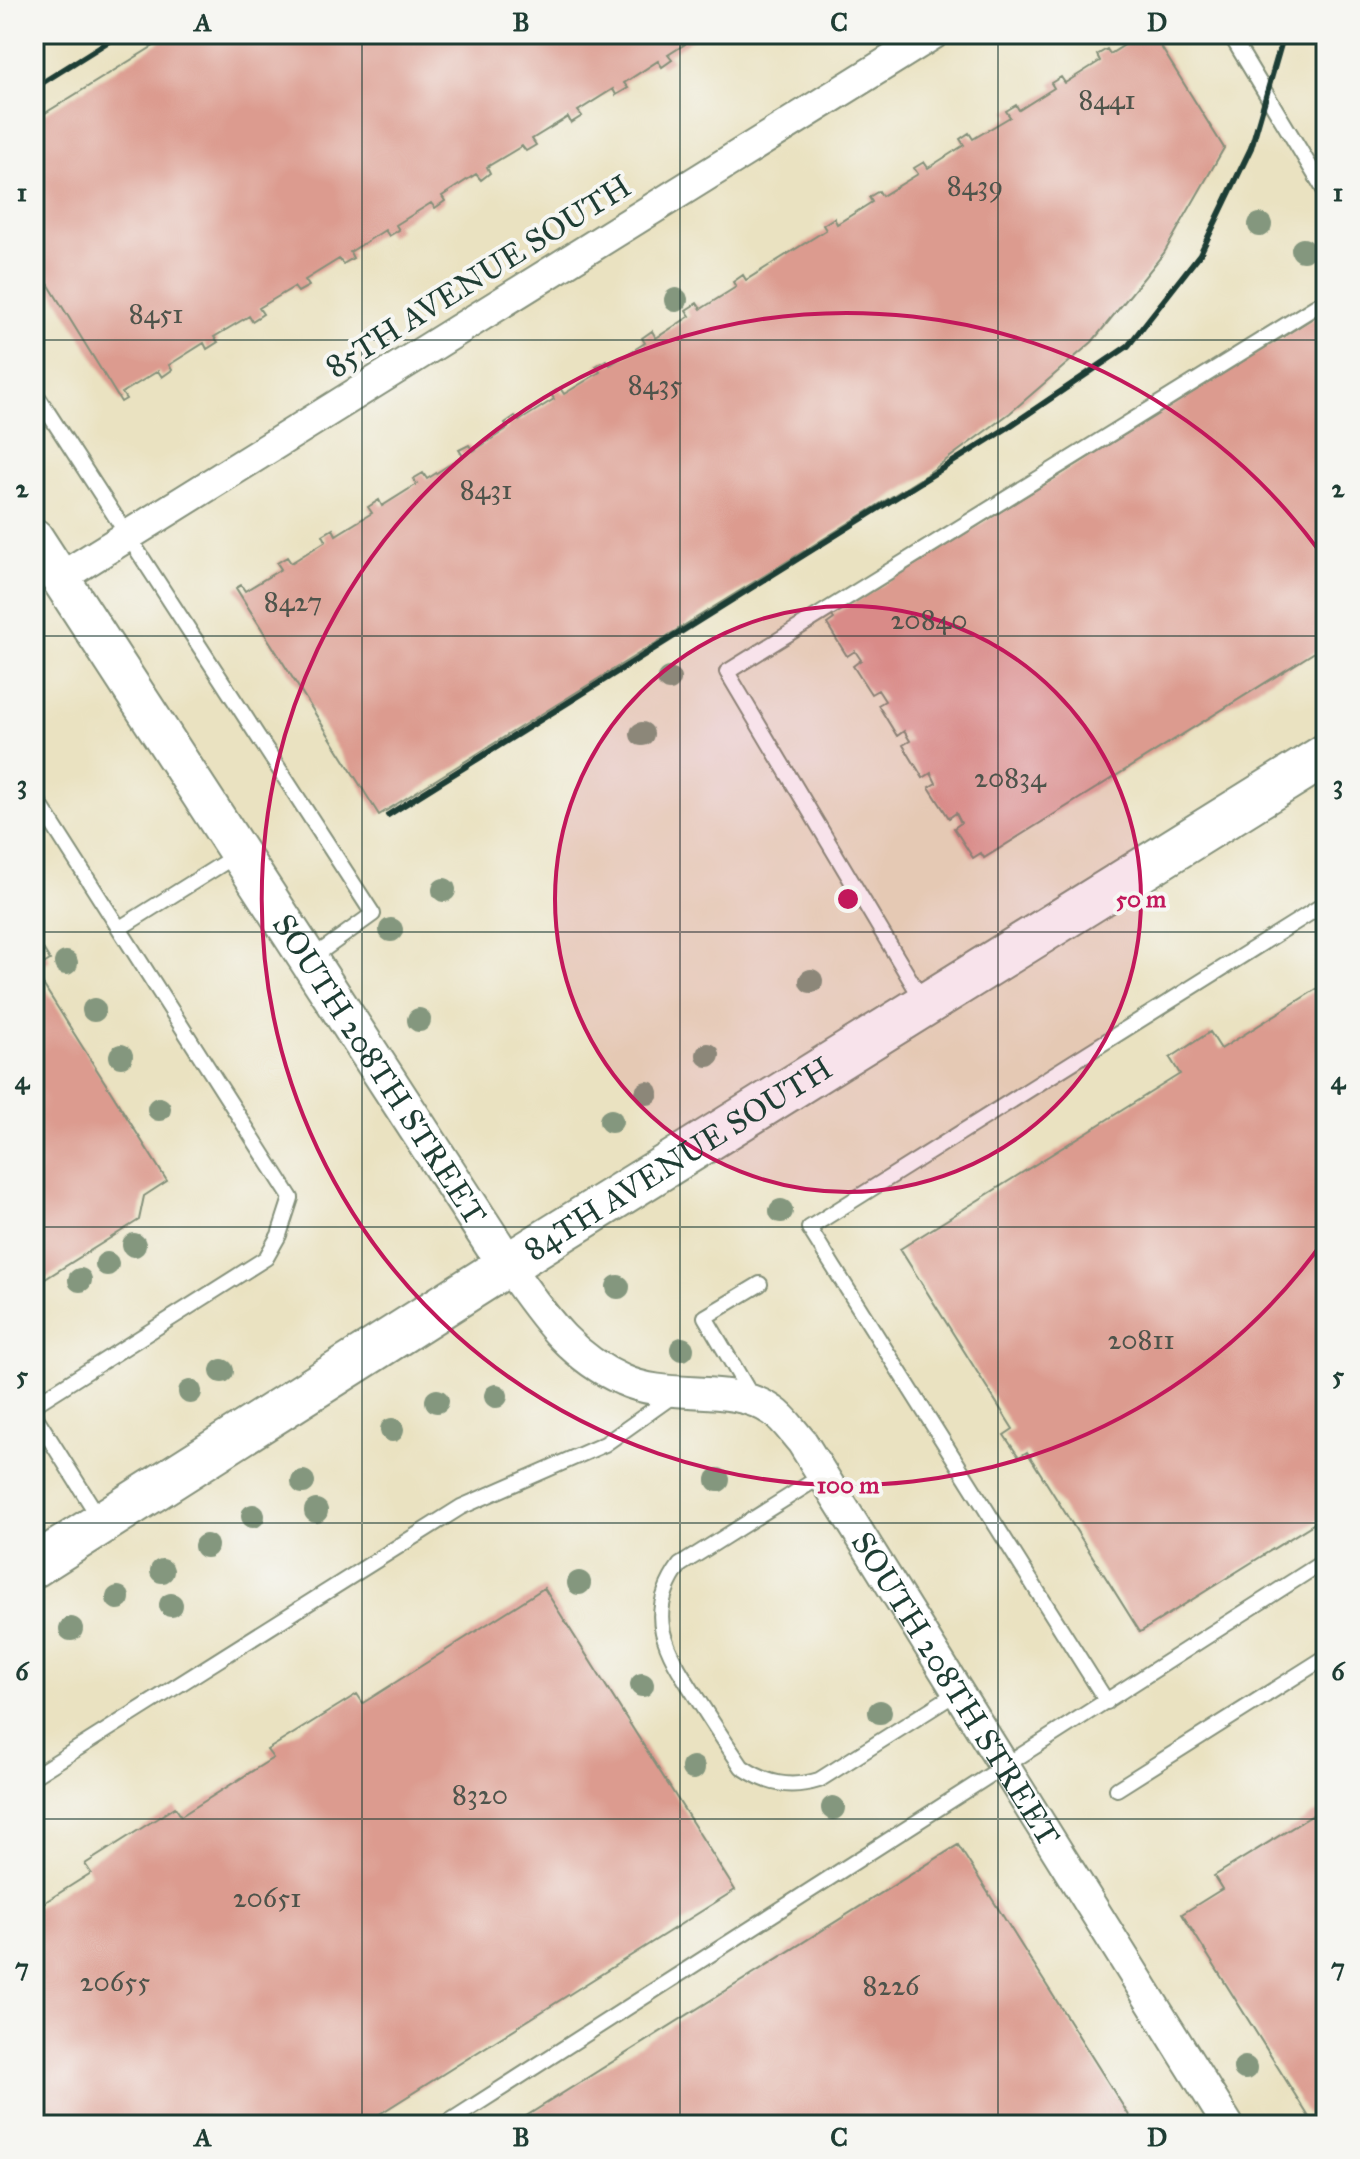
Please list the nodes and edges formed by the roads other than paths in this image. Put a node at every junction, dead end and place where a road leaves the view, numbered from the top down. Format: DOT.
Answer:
graph roads {
  1 [pos="933,34"];
  2 [pos="1230,34"];
  3 [pos="1326,193"];
  4 [pos="1326,300"];
  5 [pos="34,391"];
  6 [pos="127,537"];
  7 [pos="34,538"];
  8 [pos="60,578"];
  9 [pos="1326,755"];
  10 [pos="34,795"];
  11 [pos="239,853"];
  12 [pos="1326,903"];
  13 [pos="120,928"];
  14 [pos="309,960"];
  15 [pos="925,1004"];
  16 [pos="507,1265"];
  17 [pos="760,1284"];
  18 [pos="678,1393"];
  19 [pos="754,1401"];
  20 [pos="34,1405"];
  21 [pos="34,1414"];
  22 [pos="823,1475"];
  23 [pos="103,1523"];
  24 [pos="1326,1560"];
  25 [pos="34,1566"];
  26 [pos="1326,1657"];
  27 [pos="958,1692"];
  28 [pos="1107,1702"];
  29 [pos="1005,1767"];
  30 [pos="34,1776"];
  31 [pos="1117,1789"];
  32 [pos="444,2125"];
  33 [pos="1228,2125"];
  1 -- 6 [label="street, 85TH AVENUE SOUTH"];
  2 -- 3 [label="lane"];
  4 -- 15 [label="lane"];
  5 -- 6 [label="lane"];
  6 -- 8 [label="street, 85TH AVENUE SOUTH"];
  6 -- 14 [label="lane"];
  7 -- 8 [label="street, SOUTH 208TH STREET"];
  8 -- 11 [label="street, SOUTH 208TH STREET"];
  9 -- 15 [label="main road, 84TH AVENUE SOUTH"];
  10 -- 13 [label="lane"];
  11 -- 13 [label="lane"];
  11 -- 14 [label="street, SOUTH 208TH STREET"];
  12 -- 28 [label="lane"];
  13 -- 20 [label="lane"];
  14 -- 16 [label="street, SOUTH 208TH STREET"];
  15 -- 16 [label="main road, 84TH AVENUE SOUTH"];
  16 -- 18 [label="street, SOUTH 208TH STREET"];
  16 -- 23 [label="main road, 84TH AVENUE SOUTH"];
  17 -- 19 [label="lane"];
  18 -- 19 [label="street, SOUTH 208TH STREET"];
  18 -- 30 [label="lane"];
  19 -- 22 [label="street, SOUTH 208TH STREET"];
  21 -- 23 [label="lane"];
  22 -- 27 [label="street, SOUTH 208TH STREET"];
  22 -- 27 [label="lane"];
  23 -- 25 [label="main road, 84TH AVENUE SOUTH"];
  24 -- 28 [label="lane"];
  26 -- 31 [label="lane"];
  27 -- 29 [label="street, SOUTH 208TH STREET"];
  28 -- 29 [label="lane"];
  29 -- 32 [label="lane"];
  29 -- 33 [label="street, SOUTH 208TH STREET"];
}
